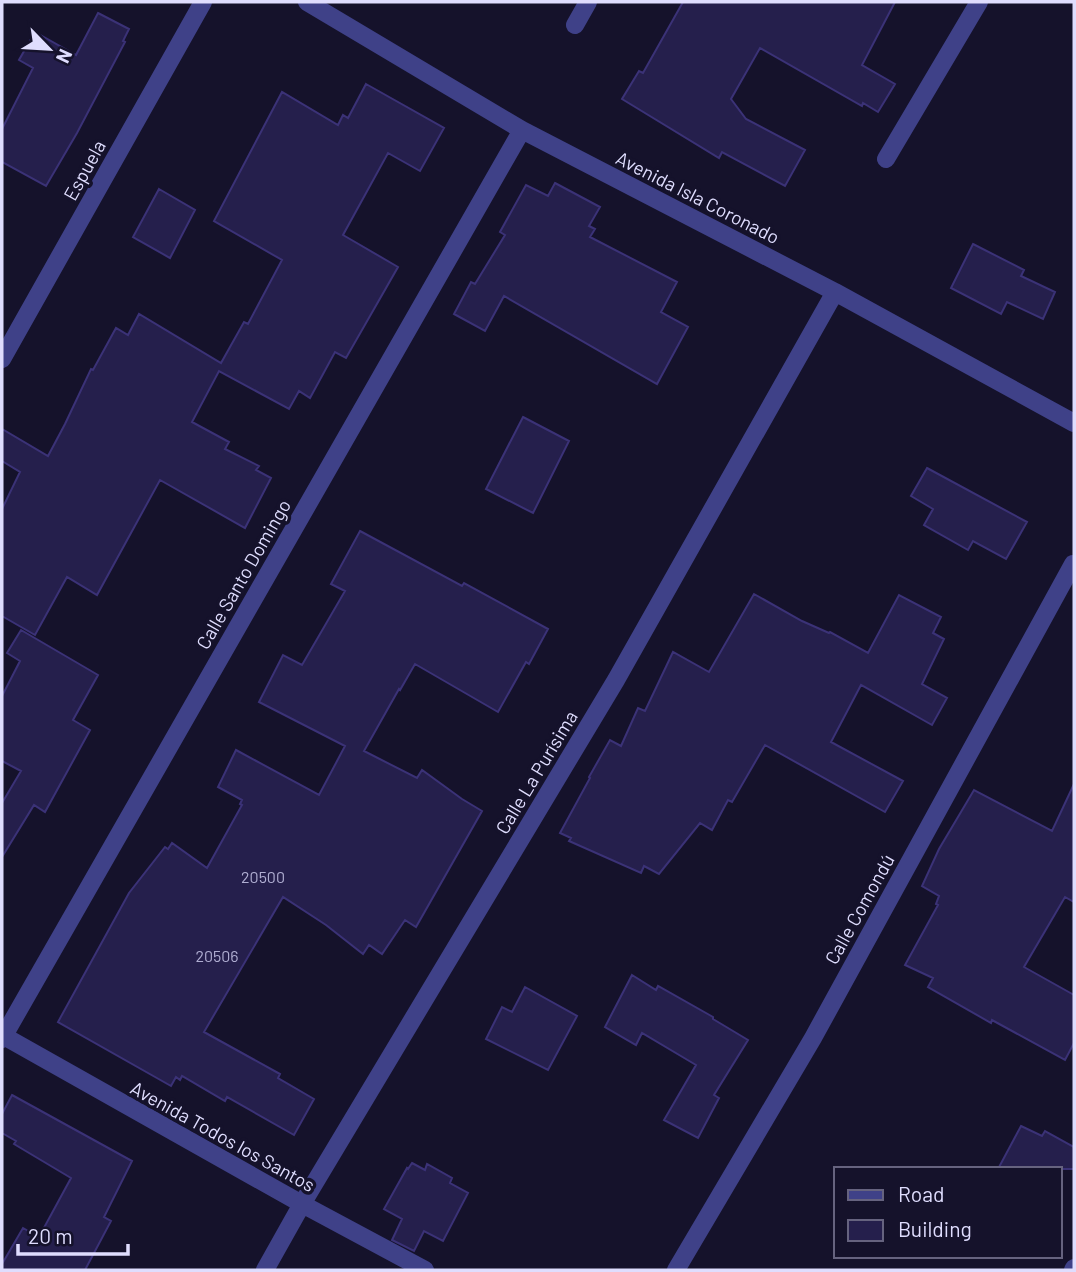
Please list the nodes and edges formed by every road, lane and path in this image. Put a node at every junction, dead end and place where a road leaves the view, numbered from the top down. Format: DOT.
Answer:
graph roads {
  1 [pos="203,2"];
  2 [pos="307,2"];
  3 [pos="588,2"];
  4 [pos="979,2"];
  5 [pos="575,24"];
  6 [pos="522,130"];
  7 [pos="886,159"];
  8 [pos="835,292"];
  9 [pos="2,359"];
  10 [pos="1074,423"];
  11 [pos="1073,564"];
  12 [pos="2,1037"];
  13 [pos="302,1204"];
  14 [pos="265,1270"];
  15 [pos="425,1270"];
  16 [pos="676,1270"];
  1 -- 9 [label="street, Espuela"];
  2 -- 6 [label="street, Avenida Isla Coronado"];
  3 -- 5 [label="street"];
  4 -- 7 [label="street"];
  6 -- 8 [label="street, Avenida Isla Coronado"];
  6 -- 12 [label="street, Calle Santo Domingo"];
  8 -- 10 [label="street, Avenida Isla Coronado"];
  8 -- 13 [label="street, Calle La Purísima"];
  11 -- 16 [label="street, Calle Comondú"];
  12 -- 13 [label="street, Avenida Todos los Santos"];
  13 -- 14 [label="street, Calle La Purísima"];
  13 -- 15 [label="street, Avenida Todos los Santos"];
}
